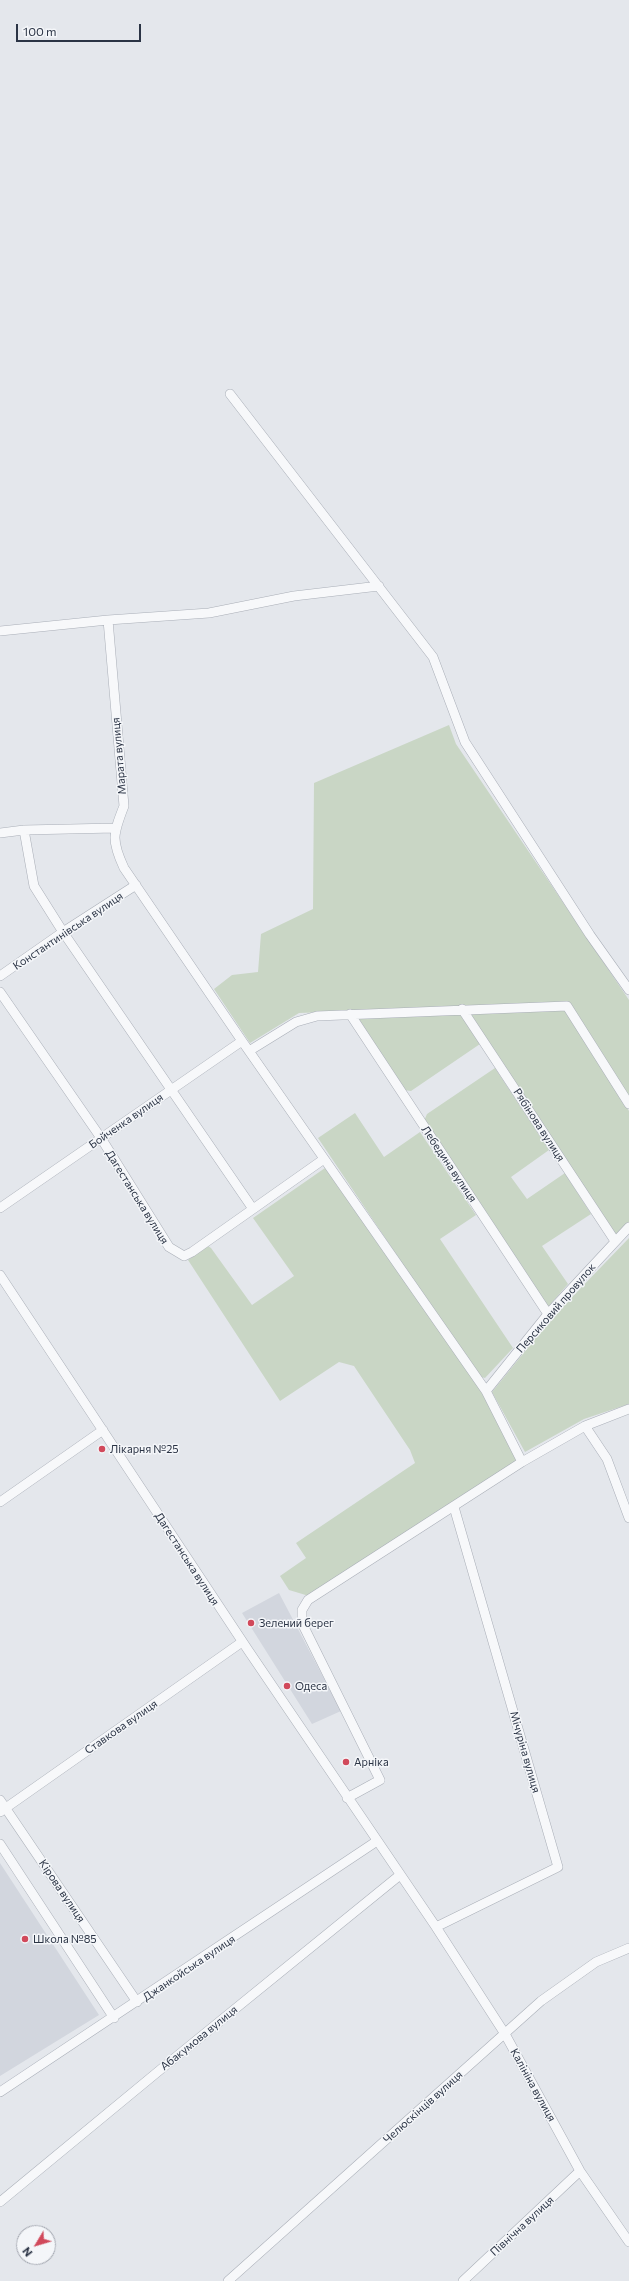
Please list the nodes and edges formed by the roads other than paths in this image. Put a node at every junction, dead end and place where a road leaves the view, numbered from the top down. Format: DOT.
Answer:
graph roads {
  1 [pos="230,394"];
  2 [pos="379,586"];
  3 [pos="108,620"];
  4 [pos="0,631"];
  5 [pos="115,828"];
  6 [pos="24,830"];
  7 [pos="0,833"];
  8 [pos="136,885"];
  9 [pos="63,932"];
  10 [pos="0,976"];
  11 [pos="629,990"];
  12 [pos="0,992"];
  13 [pos="462,1009"];
  14 [pos="350,1014"];
  15 [pos="242,1041"];
  16 [pos="248,1051"];
  17 [pos="172,1089"];
  18 [pos="629,1104"];
  19 [pos="101,1138"];
  20 [pos="324,1159"];
  21 [pos="0,1208"];
  22 [pos="253,1209"];
  23 [pos="629,1228"];
  24 [pos="615,1241"];
  25 [pos="0,1275"];
  26 [pos="548,1314"];
  27 [pos="486,1391"];
  28 [pos="629,1409"];
  29 [pos="585,1426"];
  30 [pos="103,1430"];
  31 [pos="522,1462"];
  32 [pos="0,1502"];
  33 [pos="454,1507"];
  34 [pos="629,1518"];
  35 [pos="242,1642"];
  36 [pos="347,1798"];
  37 [pos="0,1800"];
  38 [pos="3,1811"];
  39 [pos="377,1841"];
  40 [pos="0,1844"];
  41 [pos="400,1875"];
  42 [pos="436,1927"];
  43 [pos="629,1948"];
  44 [pos="137,2002"];
  45 [pos="114,2018"];
  46 [pos="505,2034"];
  47 [pos="0,2092"];
  48 [pos="580,2171"];
  49 [pos="0,2202"];
  50 [pos="629,2242"];
  51 [pos="228,2281"];
  52 [pos="464,2281"];
  1 -- 2 [label="street"];
  2 -- 3 [label="street"];
  2 -- 11 [label="street"];
  3 -- 4 [label="street"];
  3 -- 5 [label="street, Марата вулиця"];
  5 -- 6 [label="street"];
  5 -- 8 [label="street, Марата вулиця"];
  6 -- 7 [label="street"];
  6 -- 9 [label="street"];
  8 -- 9 [label="street, Константинівська вулиця"];
  8 -- 15 [label="street, Марата вулиця"];
  9 -- 10 [label="street, Константинівська вулиця"];
  9 -- 17 [label="street"];
  12 -- 19 [label="street, Дагестанська вулиця"];
  13 -- 14 [label="street"];
  13 -- 18 [label="street"];
  13 -- 24 [label="street, Рябінова вулиця"];
  14 -- 16 [label="street"];
  14 -- 26 [label="street, Лебедина вулиця"];
  15 -- 16 [label="street"];
  15 -- 17 [label="street, Бойченка вулиця"];
  16 -- 20 [label="street"];
  17 -- 19 [label="street, Бойченка вулиця"];
  17 -- 22 [label="street"];
  19 -- 21 [label="street, Бойченка вулиця"];
  19 -- 22 [label="street, Дагестанська вулиця"];
  20 -- 22 [label="street, Дагестанська вулиця"];
  20 -- 27 [label="street"];
  23 -- 24 [label="street, Персиковий провулок"];
  24 -- 26 [label="street, Персиковий провулок"];
  25 -- 30 [label="street, Дагестанська вулиця"];
  26 -- 27 [label="street, Персиковий провулок"];
  27 -- 31 [label="street"];
  28 -- 29 [label="street"];
  29 -- 31 [label="street"];
  29 -- 34 [label="street"];
  30 -- 32 [label="street"];
  30 -- 35 [label="street, Дагестанська вулиця"];
  31 -- 33 [label="street"];
  33 -- 36 [label="street"];
  33 -- 42 [label="street, Мічуріна вулиця"];
  35 -- 36 [label="street, Дагестанська вулиця"];
  35 -- 38 [label="street, Ставкова вулиця"];
  36 -- 39 [label="street, Дагестанська вулиця"];
  37 -- 38 [label="street, Кірова вулиця"];
  38 -- 44 [label="street, Кірова вулиця"];
  39 -- 41 [label="street, Дагестанська вулиця"];
  39 -- 44 [label="street, Джанкойська вулиця"];
  40 -- 45 [label="street"];
  41 -- 42 [label="street, Калініна вулиця"];
  41 -- 49 [label="street, Абакумова вулиця"];
  42 -- 46 [label="street, Калініна вулиця"];
  43 -- 46 [label="street, Челюскінців вулиця"];
  44 -- 45 [label="street, Джанкойська вулиця"];
  45 -- 47 [label="street, Джанкойська вулиця"];
  46 -- 48 [label="street, Калініна вулиця"];
  46 -- 51 [label="street, Челюскінців вулиця"];
  48 -- 50 [label="street, Калініна вулиця"];
  48 -- 52 [label="street, Північна вулиця"];
}
